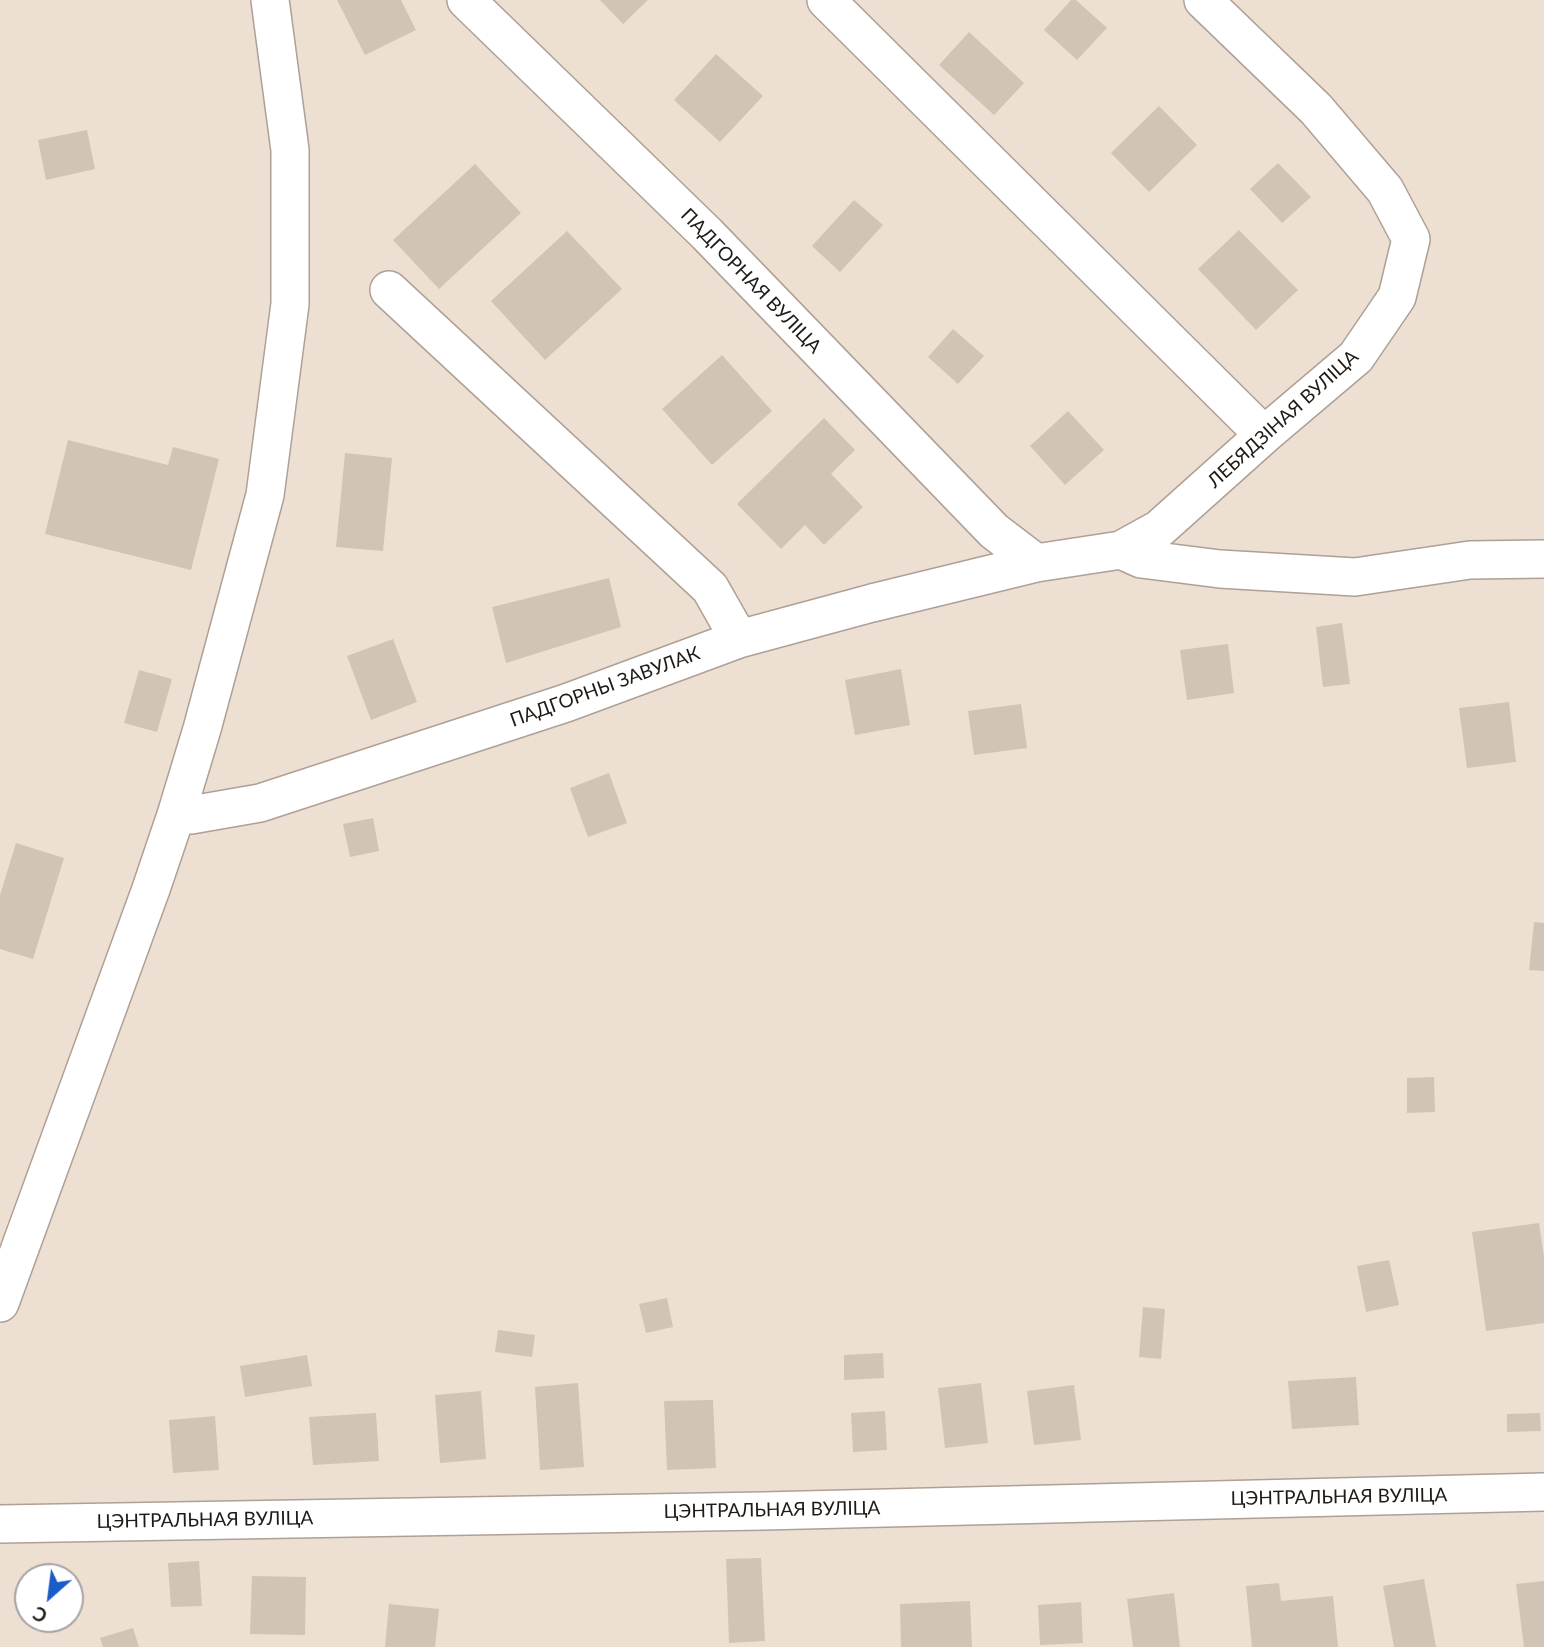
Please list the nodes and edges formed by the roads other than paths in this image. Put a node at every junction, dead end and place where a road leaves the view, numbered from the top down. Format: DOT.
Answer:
graph roads {
  1 [pos="270,0"];
  2 [pos="466,0"];
  3 [pos="826,0"];
  4 [pos="1203,0"];
  5 [pos="389,290"];
  6 [pos="1264,435"];
  7 [pos="1121,550"];
  8 [pos="1544,559"];
  9 [pos="1036,563"];
  10 [pos="739,639"];
  11 [pos="176,815"];
  12 [pos="0,1303"];
  13 [pos="1544,1492"];
  14 [pos="0,1524"];
  1 -- 11 [label="street"];
  2 -- 9 [label="street, ПАДГОРНАЯ ВУЛІЦА"];
  3 -- 6 [label="street"];
  4 -- 6 [label="street, ЛЕБЯДЗІНАЯ ВУЛІЦА"];
  5 -- 10 [label="street"];
  6 -- 7 [label="street, ЛЕБЯДЗІНАЯ ВУЛІЦА"];
  7 -- 8 [label="street"];
  7 -- 9 [label="street, ЛЕБЯДЗІНАЯ ВУЛІЦА"];
  9 -- 10 [label="street, ПАДГОРНЫ ЗАВУЛАК"];
  10 -- 11 [label="street, ПАДГОРНЫ ЗАВУЛАК"];
  11 -- 12 [label="street"];
  13 -- 14 [label="street, ЦЭНТРАЛЬНАЯ ВУЛІЦА"];
}
